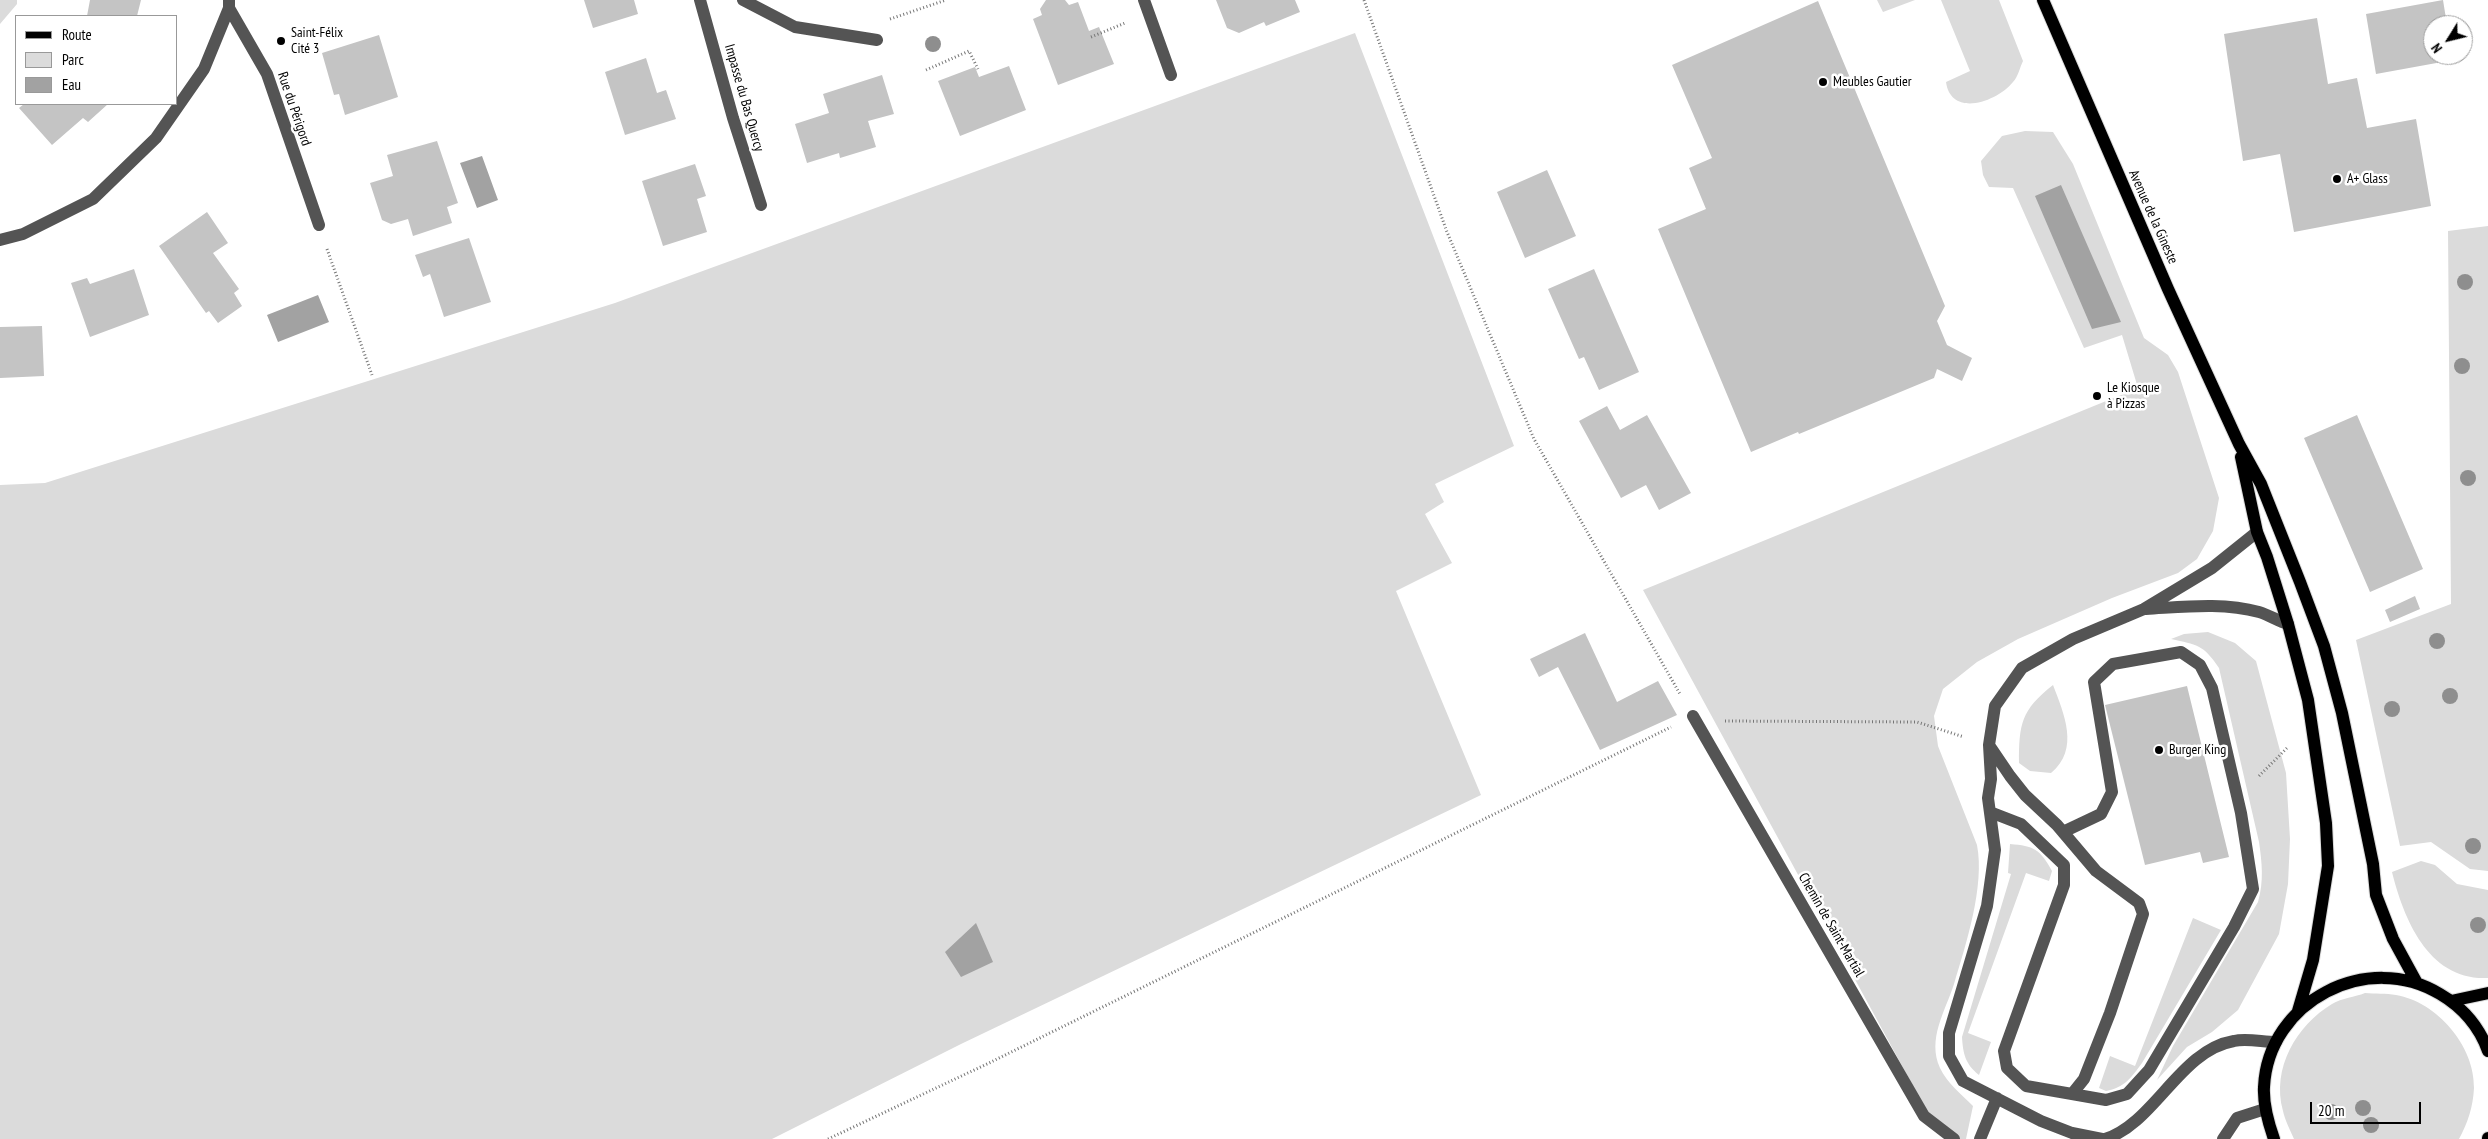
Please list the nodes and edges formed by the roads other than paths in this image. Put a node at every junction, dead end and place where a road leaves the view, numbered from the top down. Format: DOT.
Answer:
graph roads {
  1 [pos="700,0"];
  2 [pos="743,0"];
  3 [pos="1144,0"];
  4 [pos="2042,0"];
  5 [pos="229,4"];
  6 [pos="877,40"];
  7 [pos="1171,75"];
  8 [pos="761,205"];
  9 [pos="319,225"];
  10 [pos="0,240"];
  11 [pos="2238,444"];
  12 [pos="2257,532"];
  13 [pos="2144,609"];
  14 [pos="2288,624"];
  15 [pos="1693,716"];
  16 [pos="1989,745"];
  17 [pos="1990,812"];
  18 [pos="2063,832"];
  19 [pos="2417,983"];
  20 [pos="2488,993"];
  21 [pos="2451,1000"];
  22 [pos="2298,1011"];
  23 [pos="2276,1042"];
  24 [pos="2488,1051"];
  25 [pos="2072,1094"];
  26 [pos="1997,1098"];
  27 [pos="2265,1109"];
  28 [pos="1954,1139"];
  29 [pos="1980,1139"];
  30 [pos="2103,1139"];
  31 [pos="2223,1139"];
  32 [pos="2274,1139"];
  1 -- 8 [label="street, Impasse du Bas Quercy"];
  2 -- 6 [label="street"];
  3 -- 7 [label="street"];
  4 -- 11 [label="main road, Avenue de la Gineste"];
  5 -- 9 [label="street, Rue du Périgord"];
  5 -- 10 [label="street"];
  11 -- 12 [label="main road"];
  11 -- 19 [label="main road"];
  12 -- 13 [label="street"];
  12 -- 14 [label="main road"];
  13 -- 14 [label="street"];
  13 -- 16 [label="street"];
  14 -- 22 [label="main road"];
  15 -- 28 [label="street, Chemin de Saint-Martial"];
  16 -- 17 [label="street"];
  16 -- 18 [label="street"];
  17 -- 25 [label="street"];
  17 -- 26 [label="street"];
  18 -- 25 [label="street"];
  18 -- 25 [label="street"];
  19 -- 21 [label="main road"];
  19 -- 22 [label="main road"];
  20 -- 21 [label="main road"];
  21 -- 24 [label="main road"];
  22 -- 23 [label="main road"];
  23 -- 27 [label="main road"];
  23 -- 30 [label="street"];
  26 -- 29 [label="street"];
  26 -- 30 [label="street"];
  27 -- 31 [label="street"];
  27 -- 32 [label="main road"];
}
